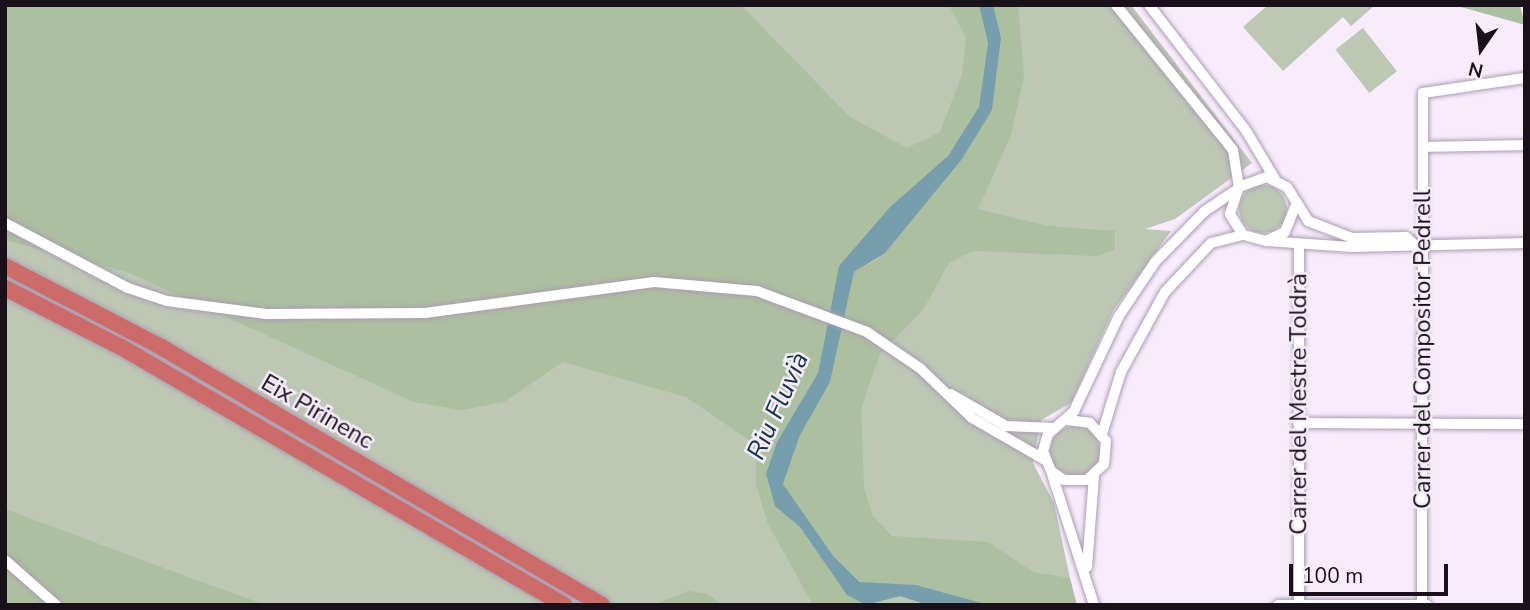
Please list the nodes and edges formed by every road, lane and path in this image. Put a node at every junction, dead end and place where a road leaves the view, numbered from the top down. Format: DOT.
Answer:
graph roads {
  1 [pos="1116,5"];
  2 [pos="1149,5"];
  3 [pos="1525,78"];
  4 [pos="1525,145"];
  5 [pos="1423,147"];
  6 [pos="1275,179"];
  7 [pos="1237,189"];
  8 [pos="1295,207"];
  9 [pos="5,223"];
  10 [pos="1243,235"];
  11 [pos="1266,241"];
  12 [pos="1418,243"];
  13 [pos="1525,243"];
  14 [pos="1299,246"];
  15 [pos="5,266"];
  16 [pos="5,288"];
  17 [pos="945,391"];
  18 [pos="1067,420"];
  19 [pos="1298,423"];
  20 [pos="1422,424"];
  21 [pos="1525,424"];
  22 [pos="1054,428"];
  23 [pos="1102,434"];
  24 [pos="1045,460"];
  25 [pos="1051,471"];
  26 [pos="1094,477"];
  27 [pos="5,560"];
  28 [pos="1087,573"];
  29 [pos="1299,603"];
  30 [pos="1422,604"];
  31 [pos="56,605"];
  32 [pos="564,605"];
  33 [pos="602,605"];
  34 [pos="1094,605"];
  35 [pos="1278,605"];
  36 [pos="1427,605"];
  1 -- 7 [label="street"];
  2 -- 6 [label="street"];
  3 -- 5 [label="street, Carrer del Compositor Pedrell"];
  4 -- 5 [label="street"];
  5 -- 12 [label="street, Carrer del Compositor Pedrell"];
  6 -- 7 [label="street"];
  6 -- 8 [label="street"];
  7 -- 10 [label="street"];
  7 -- 18 [label="street"];
  8 -- 11 [label="street"];
  8 -- 12 [label="street"];
  9 -- 17 [label="street"];
  10 -- 11 [label="street"];
  10 -- 23 [label="street"];
  11 -- 14 [label="street"];
  12 -- 13 [label="street"];
  12 -- 14 [label="street"];
  12 -- 20 [label="street, Carrer del Compositor Pedrell"];
  14 -- 19 [label="street, Carrer del Mestre Toldrà"];
  15 -- 33 [label="highway, Eix Pirinenc"];
  16 -- 32 [label="highway, Eix Pirinenc"];
  17 -- 22 [label="street"];
  17 -- 24 [label="street"];
  18 -- 22 [label="street"];
  18 -- 23 [label="street"];
  19 -- 20 [label="street"];
  19 -- 29 [label="street, Carrer del Mestre Toldrà"];
  20 -- 21 [label="street"];
  20 -- 30 [label="street, Carrer del Compositor Pedrell"];
  22 -- 24 [label="street"];
  23 -- 26 [label="street"];
  24 -- 25 [label="street"];
  25 -- 26 [label="street"];
  25 -- 28 [label="street"];
  26 -- 28 [label="street"];
  27 -- 31 [label="street"];
  28 -- 34 [label="street"];
  29 -- 30 [label="street"];
  29 -- 35 [label="street"];
  30 -- 36 [label="street"];
}
